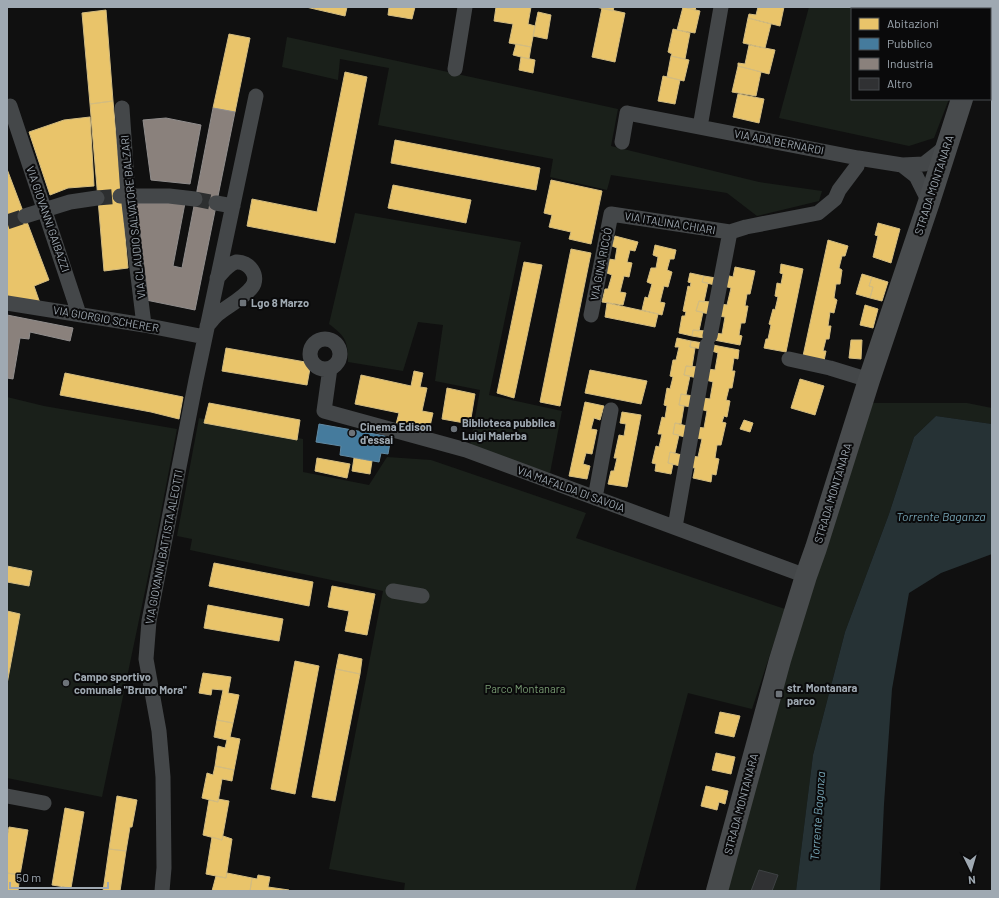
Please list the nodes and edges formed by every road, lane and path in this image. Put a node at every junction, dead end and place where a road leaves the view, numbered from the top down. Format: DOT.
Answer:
graph roads {
  1 [pos="465,7"];
  2 [pos="721,7"];
  3 [pos="455,70"];
  4 [pos="256,96"];
  5 [pos="962,100"];
  6 [pos="10,106"];
  7 [pos="122,108"];
  8 [pos="700,127"];
  9 [pos="622,142"];
  10 [pos="858,158"];
  11 [pos="929,173"];
  12 [pos="124,195"];
  13 [pos="97,198"];
  14 [pos="194,199"];
  15 [pos="216,203"];
  16 [pos="233,206"];
  17 [pos="45,210"];
  18 [pos="611,214"];
  19 [pos="25,216"];
  20 [pos="730,232"];
  21 [pos="217,278"];
  22 [pos="7,303"];
  23 [pos="80,314"];
  24 [pos="591,315"];
  25 [pos="144,325"];
  26 [pos="206,332"];
  27 [pos="789,359"];
  28 [pos="330,368"];
  29 [pos="869,380"];
  30 [pos="611,410"];
  31 [pos="595,498"];
  32 [pos="675,527"];
  33 [pos="806,576"];
  34 [pos="393,591"];
  35 [pos="422,596"];
  36 [pos="7,796"];
  37 [pos="44,803"];
  38 [pos="162,891"];
  39 [pos="717,891"];
  1 -- 3 [label="street"];
  2 -- 8 [label="street"];
  4 -- 16 [label="street, VIA GIOVANNI BATTISTA ALEOTTI"];
  5 -- 11 [label="street, STRADA MONTANARA"];
  6 -- 17 [label="street, VIA GIOVANNI GAIBAZZI"];
  7 -- 12 [label="street, VIA CLAUDIO SALVATORE BALZARI"];
  8 -- 9 [label="street, VIA ADA BERNARDI"];
  8 -- 10 [label="street, VIA ADA BERNARDI"];
  10 -- 11 [label="street"];
  10 -- 20 [label="street, VIA ITALINA CHIARI"];
  11 -- 29 [label="street, STRADA MONTANARA"];
  12 -- 14 [label="street"];
  12 -- 25 [label="street, VIA CLAUDIO SALVATORE BALZARI"];
  13 -- 17 [label="street"];
  15 -- 16 [label="street"];
  16 -- 21 [label="street, VIA GIOVANNI BATTISTA ALEOTTI"];
  17 -- 19 [label="street"];
  17 -- 23 [label="street, VIA GIOVANNI GAIBAZZI"];
  18 -- 20 [label="street, VIA ITALINA CHIARI"];
  18 -- 24 [label="street, VIA GINA RICCÒ"];
  20 -- 32 [label="street, VIA ITALINA CHIARI"];
  21 -- 26 [label="street, VIA GIOVANNI BATTISTA ALEOTTI"];
  21 -- 26 [label="street"];
  22 -- 23 [label="street, VIA GIORGIO SCHERER"];
  23 -- 25 [label="street, VIA GIORGIO SCHERER"];
  25 -- 26 [label="street, VIA GIORGIO SCHERER"];
  26 -- 38 [label="street, VIA GIOVANNI BATTISTA ALEOTTI"];
  27 -- 29 [label="street"];
  28 -- 31 [label="street, VIA MAFALDA DI SAVOIA"];
  29 -- 33 [label="street, STRADA MONTANARA"];
  30 -- 31 [label="street"];
  31 -- 32 [label="street, VIA MAFALDA DI SAVOIA"];
  32 -- 33 [label="street, VIA MAFALDA DI SAVOIA"];
  33 -- 39 [label="street, STRADA MONTANARA"];
  34 -- 35 [label="street"];
  36 -- 37 [label="street"];
}
